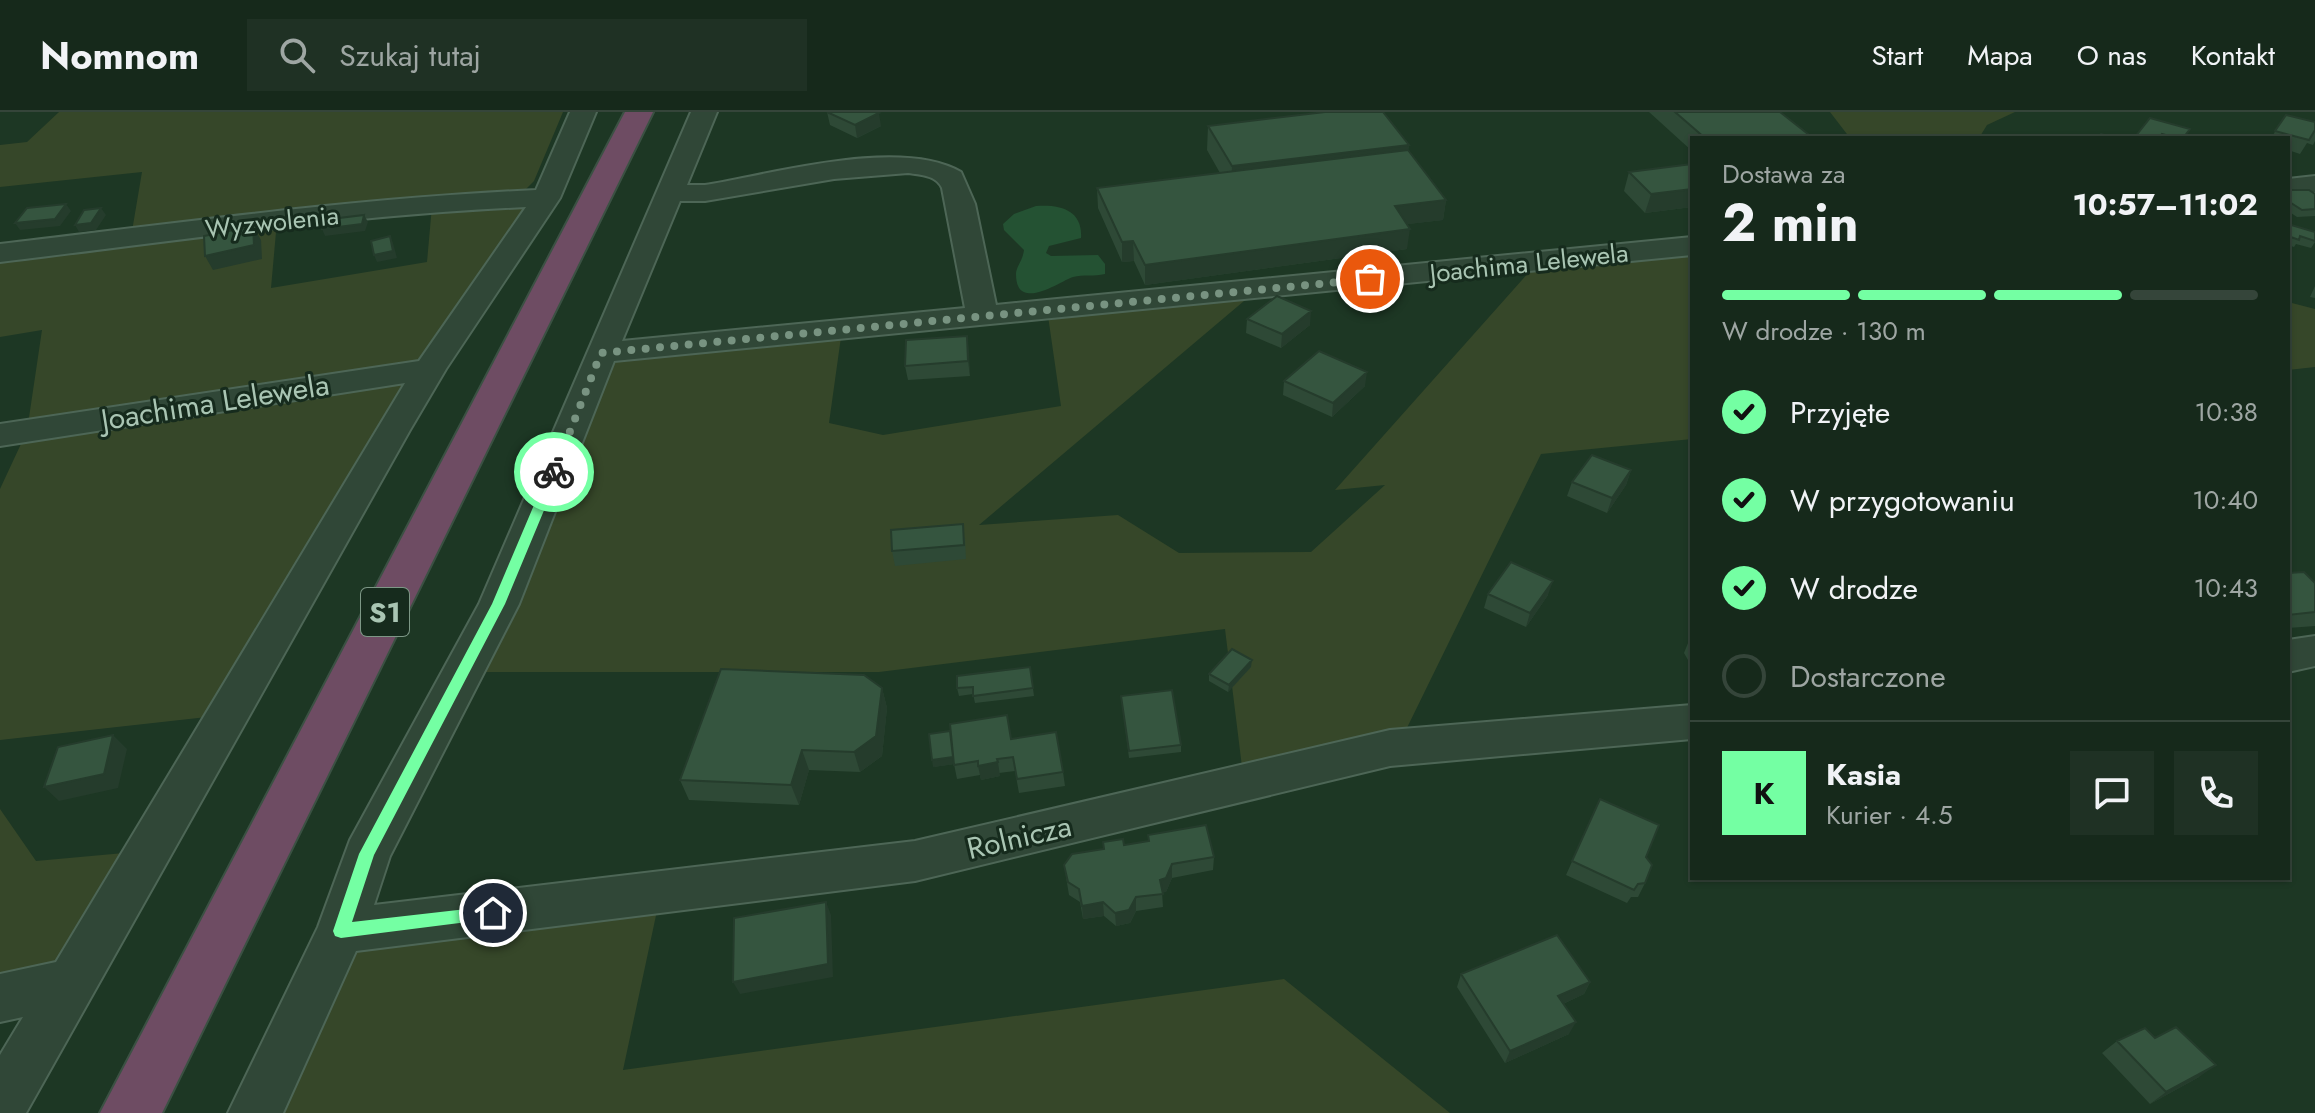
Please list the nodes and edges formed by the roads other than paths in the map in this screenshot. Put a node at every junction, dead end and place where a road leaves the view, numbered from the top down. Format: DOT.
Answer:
graph roads {
  1 [pos="583,112"];
  2 [pos="639,112"];
  3 [pos="704,112"];
  4 [pos="2315,184"];
  5 [pos="2290,187"];
  6 [pos="669,191"];
  7 [pos="546,198"];
  8 [pos="1690,246"];
  9 [pos="0,253"];
  10 [pos="982,315"];
  11 [pos="601,353"];
  12 [pos="430,369"];
  13 [pos="0,435"];
  14 [pos="2315,651"];
  15 [pos="2290,656"];
  16 [pos="1690,722"];
  17 [pos="341,931"];
  18 [pos="69,983"];
  19 [pos="0,998"];
  20 [pos="0,1106"];
  21 [pos="130,1113"];
  22 [pos="255,1113"];
  1 -- 7 [label="street"];
  2 -- 21 [label="highway, S1"];
  3 -- 6 [label="street"];
  4 -- 5 [label="street"];
  6 -- 10 [label="street"];
  6 -- 11 [label="street"];
  7 -- 9 [label="street, Wyzwolenia"];
  7 -- 12 [label="street"];
  8 -- 10 [label="street, Joachima Lelewela"];
  10 -- 11 [label="street, Joachima Lelewela"];
  11 -- 17 [label="street"];
  12 -- 13 [label="street, Joachima Lelewela"];
  12 -- 18 [label="street"];
  14 -- 15 [label="street"];
  16 -- 17 [label="street, Rolnicza"];
  17 -- 22 [label="street"];
  18 -- 19 [label="street"];
  18 -- 20 [label="street"];
}
